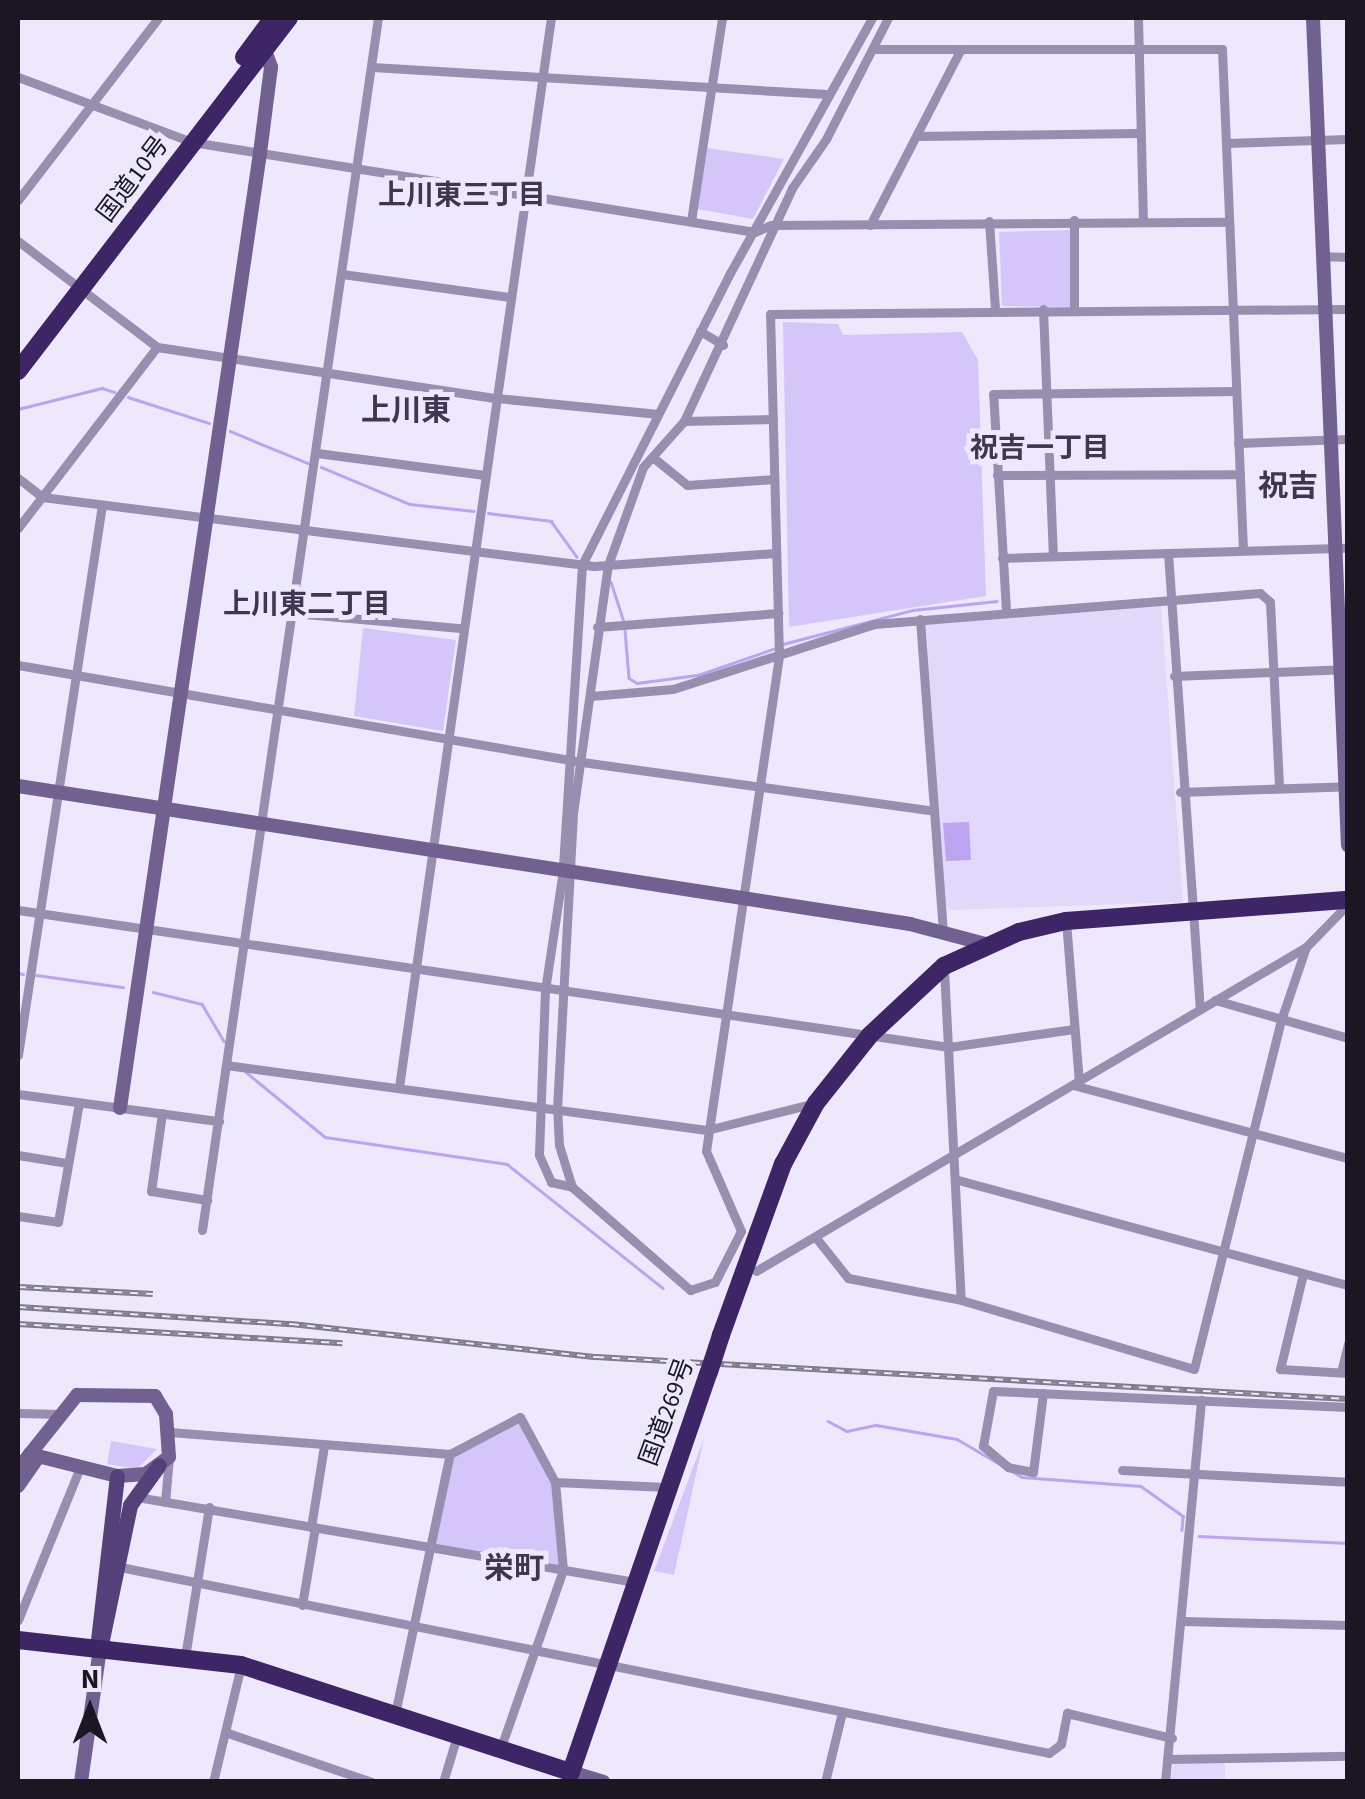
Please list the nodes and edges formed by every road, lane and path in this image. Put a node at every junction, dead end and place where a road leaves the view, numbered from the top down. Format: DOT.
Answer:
graph roads {
  1 [pos="158,18"];
  2 [pos="274,18"];
  3 [pos="289,18"];
  4 [pos="378,18"];
  5 [pos="551,18"];
  6 [pos="722,18"];
  7 [pos="872,18"];
  8 [pos="888,18"];
  9 [pos="1138,18"];
  10 [pos="1313,18"];
  11 [pos="262,42"];
  12 [pos="873,49"];
  13 [pos="1137,49"];
  14 [pos="961,50"];
  15 [pos="372,67"];
  16 [pos="18,78"];
  17 [pos="542,79"];
  18 [pos="712,90"];
  19 [pos="826,94"];
  20 [pos="91,106"];
  21 [pos="1138,133"];
  22 [pos="919,136"];
  23 [pos="1348,139"];
  24 [pos="1316,140"];
  25 [pos="187,141"];
  26 [pos="1227,143"];
  27 [pos="260,153"];
  28 [pos="357,168"];
  29 [pos="526,196"];
  30 [pos="18,200"];
  31 [pos="1074,220"];
  32 [pos="691,221"];
  33 [pos="990,221"];
  34 [pos="1144,221"];
  35 [pos="1228,222"];
  36 [pos="870,224"];
  37 [pos="779,225"];
  38 [pos="755,232"];
  39 [pos="18,241"];
  40 [pos="1321,256"];
  41 [pos="1348,257"];
  42 [pos="342,274"];
  43 [pos="77,286"];
  44 [pos="510,297"];
  45 [pos="1324,308"];
  46 [pos="1348,308"];
  47 [pos="1074,309"];
  48 [pos="1234,309"];
  49 [pos="994,310"];
  50 [pos="1044,310"];
  51 [pos="700,331"];
  52 [pos="722,346"];
  53 [pos="156,347"];
  54 [pos="18,354"];
  55 [pos="230,358"];
  56 [pos="18,371"];
  57 [pos="328,372"];
  58 [pos="1236,390"];
  59 [pos="1046,393"];
  60 [pos="496,398"];
  61 [pos="658,414"];
  62 [pos="772,419"];
  63 [pos="684,420"];
  64 [pos="1330,439"];
  65 [pos="1348,439"];
  66 [pos="1238,443"];
  67 [pos="317,452"];
  68 [pos="655,459"];
  69 [pos="1240,474"];
  70 [pos="485,475"];
  71 [pos="997,475"];
  72 [pos="1050,475"];
  73 [pos="18,478"];
  74 [pos="774,479"];
  75 [pos="42,497"];
  76 [pos="102,505"];
  77 [pos="207,519"];
  78 [pos="18,528"];
  79 [pos="306,531"];
  80 [pos="1341,548"];
  81 [pos="1243,550"];
  82 [pos="474,551"];
  83 [pos="776,553"];
  84 [pos="1168,553"];
  85 [pos="1053,556"];
  86 [pos="1002,558"];
  87 [pos="582,564"];
  88 [pos="608,565"];
  89 [pos="1170,597"];
  90 [pos="1006,610"];
  91 [pos="294,613"];
  92 [pos="778,613"];
  93 [pos="920,618"];
  94 [pos="597,627"];
  95 [pos="460,628"];
  96 [pos="779,656"];
  97 [pos="18,665"];
  98 [pos="1344,669"];
  99 [pos="1272,672"];
  100 [pos="76,674"];
  101 [pos="1174,676"];
  102 [pos="181,694"];
  103 [pos="591,696"];
  104 [pos="280,710"];
  105 [pos="447,738"];
  106 [pos="565,757"];
  107 [pos="582,762"];
  108 [pos="18,786"];
  109 [pos="758,786"];
  110 [pos="1279,786"];
  111 [pos="1346,787"];
  112 [pos="57,792"];
  113 [pos="1180,792"];
  114 [pos="163,806"];
  115 [pos="933,812"];
  116 [pos="264,825"];
  117 [pos="1348,845"];
  118 [pos="432,848"];
  119 [pos="566,871"];
  120 [pos="740,898"];
  121 [pos="1348,902"];
  122 [pos="18,910"];
  123 [pos="1190,912"];
  124 [pos="36,913"];
  125 [pos="1066,922"];
  126 [pos="146,930"];
  127 [pos="943,930"];
  128 [pos="985,944"];
  129 [pos="244,945"];
  130 [pos="1306,947"];
  131 [pos="944,966"];
  132 [pos="416,968"];
  133 [pos="544,990"];
  134 [pos="567,993"];
  135 [pos="1215,1000"];
  136 [pos="22,1002"];
  137 [pos="1200,1008"];
  138 [pos="723,1018"];
  139 [pos="1281,1020"];
  140 [pos="1074,1029"];
  141 [pos="870,1034"];
  142 [pos="1348,1038"];
  143 [pos="948,1047"];
  144 [pos="18,1055"];
  145 [pos="226,1065"];
  146 [pos="1076,1083"];
  147 [pos="399,1087"];
  148 [pos="18,1094"];
  149 [pos="78,1102"];
  150 [pos="816,1102"];
  151 [pos="538,1107"];
  152 [pos="120,1108"];
  153 [pos="557,1109"];
  154 [pos="162,1114"];
  155 [pos="219,1122"];
  156 [pos="708,1130"];
  157 [pos="1254,1134"];
  158 [pos="18,1155"];
  159 [pos="956,1156"];
  160 [pos="1348,1158"];
  161 [pos="67,1163"];
  162 [pos="958,1180"];
  163 [pos="572,1187"];
  164 [pos="207,1200"];
  165 [pos="18,1216"];
  166 [pos="202,1230"];
  167 [pos="817,1239"];
  168 [pos="1225,1254"];
  169 [pos="756,1271"];
  170 [pos="1304,1274"];
  171 [pos="1348,1286"];
  172 [pos="960,1300"];
  173 [pos="1348,1343"];
  174 [pos="1344,1373"];
  175 [pos="1043,1393"];
  176 [pos="1201,1400"];
  177 [pos="1348,1407"];
  178 [pos="18,1413"];
  179 [pos="61,1414"];
  180 [pos="170,1432"];
  181 [pos="324,1446"];
  182 [pos="450,1454"];
  183 [pos="34,1456"];
  184 [pos="164,1461"];
  185 [pos="80,1467"];
  186 [pos="18,1468"];
  187 [pos="1122,1470"];
  188 [pos="1196,1474"];
  189 [pos="117,1476"];
  190 [pos="554,1482"];
  191 [pos="1348,1482"];
  192 [pos="18,1486"];
  193 [pos="666,1487"];
  194 [pos="136,1497"];
  195 [pos="166,1502"];
  196 [pos="209,1507"];
  197 [pos="313,1527"];
  198 [pos="430,1547"];
  199 [pos="120,1567"];
  200 [pos="563,1570"];
  201 [pos="634,1582"];
  202 [pos="198,1584"];
  203 [pos="302,1604"];
  204 [pos="18,1620"];
  205 [pos="1183,1620"];
  206 [pos="1348,1624"];
  207 [pos="414,1628"];
  208 [pos="18,1640"];
  209 [pos="100,1649"];
  210 [pos="531,1651"];
  211 [pos="185,1659"];
  212 [pos="607,1665"];
  213 [pos="241,1666"];
  214 [pos="842,1712"];
  215 [pos="395,1714"];
  216 [pos="225,1732"];
  217 [pos="458,1734"];
  218 [pos="1172,1738"];
  219 [pos="501,1748"];
  220 [pos="1348,1756"];
  221 [pos="1168,1758"];
  222 [pos="334,1768"];
  223 [pos="569,1778"];
  224 [pos="82,1782"];
  225 [pos="213,1782"];
  226 [pos="332,1782"];
  227 [pos="372,1782"];
  228 [pos="444,1782"];
  229 [pos="603,1782"];
  230 [pos="824,1782"];
  231 [pos="1164,1782"];
  1 -- 20 [label="street"];
  2 -- 11 [label="highway, 国道10号"];
  3 -- 11 [label="highway, 国道10号"];
  4 -- 15 [label="street"];
  5 -- 17 [label="street"];
  6 -- 18 [label="street"];
  7 -- 19 [label="street"];
  8 -- 12 [label="street"];
  9 -- 13 [label="street"];
  10 -- 24 [label="street"];
  11 -- 25 [label="highway, 国道10号"];
  11 -- 27 [label="street"];
  12 -- 14 [label="street"];
  12 -- 37 [label="street"];
  13 -- 14 [label="street"];
  13 -- 21 [label="street"];
  13 -- 26 [label="street"];
  14 -- 22 [label="street"];
  15 -- 17 [label="street"];
  15 -- 28 [label="street"];
  16 -- 20 [label="street"];
  17 -- 18 [label="street"];
  17 -- 29 [label="street"];
  18 -- 19 [label="street"];
  18 -- 32 [label="street"];
  19 -- 38 [label="street"];
  20 -- 25 [label="street"];
  20 -- 30 [label="street"];
  21 -- 22 [label="street"];
  21 -- 34 [label="street"];
  22 -- 36 [label="street"];
  23 -- 24 [label="street"];
  24 -- 26 [label="street"];
  24 -- 40 [label="street"];
  25 -- 27 [label="street"];
  25 -- 43 [label="highway, 国道10号"];
  26 -- 35 [label="street"];
  27 -- 28 [label="street"];
  27 -- 55 [label="street"];
  28 -- 29 [label="street"];
  28 -- 42 [label="street"];
  29 -- 32 [label="street"];
  29 -- 44 [label="street"];
  31 -- 33 [label="street"];
  31 -- 34 [label="street"];
  31 -- 47 [label="street"];
  32 -- 38 [label="street"];
  33 -- 36 [label="street"];
  33 -- 49 [label="street"];
  34 -- 35 [label="street"];
  35 -- 48 [label="street"];
  36 -- 37 [label="street"];
  37 -- 38 [label="street"];
  37 -- 52 [label="street"];
  38 -- 51 [label="street"];
  39 -- 43 [label="street"];
  40 -- 41 [label="street"];
  40 -- 45 [label="street"];
  42 -- 44 [label="street"];
  42 -- 57 [label="street"];
  43 -- 53 [label="street"];
  43 -- 54 [label="highway, 国道10号"];
  43 -- 56 [label="highway, 国道10号"];
  44 -- 60 [label="street"];
  45 -- 46 [label="street"];
  45 -- 48 [label="street"];
  45 -- 64 [label="street"];
  47 -- 48 [label="street"];
  47 -- 50 [label="street"];
  48 -- 58 [label="street"];
  49 -- 50 [label="street"];
  49 -- 62 [label="street"];
  50 -- 59 [label="street"];
  51 -- 52 [label="street"];
  51 -- 61 [label="street"];
  52 -- 63 [label="street"];
  53 -- 55 [label="street"];
  53 -- 75 [label="street"];
  55 -- 57 [label="street"];
  55 -- 77 [label="street"];
  57 -- 60 [label="street"];
  57 -- 67 [label="street"];
  58 -- 59 [label="street"];
  58 -- 66 [label="street"];
  59 -- 71 [label="street"];
  59 -- 72 [label="street"];
  60 -- 61 [label="street"];
  60 -- 70 [label="street"];
  61 -- 87 [label="street"];
  62 -- 63 [label="street"];
  62 -- 74 [label="street"];
  63 -- 68 [label="street"];
  64 -- 65 [label="street"];
  64 -- 66 [label="street"];
  64 -- 80 [label="street"];
  66 -- 69 [label="street"];
  67 -- 70 [label="street"];
  67 -- 79 [label="street"];
  68 -- 74 [label="street"];
  68 -- 88 [label="street"];
  69 -- 72 [label="street"];
  69 -- 81 [label="street"];
  70 -- 82 [label="street"];
  71 -- 72 [label="street"];
  71 -- 86 [label="street"];
  72 -- 85 [label="street"];
  73 -- 75 [label="street"];
  74 -- 83 [label="street"];
  75 -- 76 [label="street"];
  75 -- 78 [label="street"];
  76 -- 77 [label="street"];
  76 -- 100 [label="street"];
  77 -- 79 [label="street"];
  77 -- 102 [label="street"];
  79 -- 82 [label="street"];
  79 -- 91 [label="street"];
  80 -- 81 [label="street"];
  80 -- 98 [label="street"];
  81 -- 84 [label="street"];
  82 -- 87 [label="street"];
  82 -- 95 [label="street"];
  83 -- 88 [label="street"];
  83 -- 92 [label="street"];
  84 -- 85 [label="street"];
  84 -- 89 [label="street"];
  85 -- 86 [label="street"];
  86 -- 90 [label="street"];
  87 -- 88 [label="street"];
  87 -- 106 [label="street"];
  88 -- 94 [label="street"];
  89 -- 90 [label="street"];
  89 -- 99 [label="street"];
  89 -- 101 [label="street"];
  90 -- 93 [label="street"];
  91 -- 95 [label="street"];
  91 -- 104 [label="street"];
  92 -- 94 [label="street"];
  92 -- 96 [label="street"];
  93 -- 96 [label="street"];
  93 -- 115 [label="street"];
  94 -- 103 [label="street"];
  95 -- 105 [label="street"];
  96 -- 103 [label="street"];
  96 -- 109 [label="street"];
  97 -- 100 [label="street"];
  98 -- 99 [label="street"];
  98 -- 111 [label="street"];
  99 -- 101 [label="street"];
  99 -- 110 [label="street"];
  100 -- 102 [label="street"];
  100 -- 112 [label="street"];
  101 -- 113 [label="street"];
  102 -- 104 [label="street"];
  102 -- 114 [label="street"];
  103 -- 107 [label="street"];
  104 -- 105 [label="street"];
  104 -- 116 [label="street"];
  105 -- 106 [label="street"];
  105 -- 118 [label="street"];
  106 -- 107 [label="street"];
  106 -- 119 [label="street"];
  107 -- 109 [label="street"];
  107 -- 119 [label="street"];
  108 -- 112 [label="street"];
  109 -- 115 [label="street"];
  109 -- 120 [label="street"];
  110 -- 111 [label="street"];
  110 -- 113 [label="street"];
  111 -- 117 [label="street"];
  112 -- 114 [label="street"];
  112 -- 124 [label="street"];
  113 -- 123 [label="street"];
  114 -- 116 [label="street"];
  114 -- 126 [label="street"];
  115 -- 127 [label="street"];
  116 -- 118 [label="street"];
  116 -- 129 [label="street"];
  118 -- 119 [label="street"];
  118 -- 132 [label="street"];
  119 -- 120 [label="street"];
  119 -- 133 [label="street"];
  119 -- 134 [label="street"];
  120 -- 127 [label="street"];
  120 -- 138 [label="street"];
  121 -- 123 [label="highway, 国道269号"];
  121 -- 130 [label="street"];
  122 -- 124 [label="street"];
  123 -- 125 [label="highway, 国道269号"];
  123 -- 137 [label="street"];
  124 -- 126 [label="street"];
  124 -- 136 [label="street"];
  125 -- 128 [label="highway, 国道269号"];
  125 -- 140 [label="street"];
  126 -- 129 [label="street"];
  126 -- 152 [label="street"];
  127 -- 128 [label="street"];
  128 -- 131 [label="highway, 国道269号"];
  129 -- 132 [label="street"];
  129 -- 145 [label="street"];
  130 -- 135 [label="street"];
  130 -- 139 [label="street"];
  131 -- 141 [label="highway, 国道269号"];
  131 -- 143 [label="street"];
  132 -- 133 [label="street"];
  132 -- 147 [label="street"];
  133 -- 134 [label="street"];
  133 -- 151 [label="street"];
  134 -- 138 [label="street"];
  134 -- 153 [label="street"];
  135 -- 137 [label="street"];
  135 -- 139 [label="street"];
  136 -- 144 [label="street"];
  137 -- 146 [label="street"];
  138 -- 141 [label="street"];
  138 -- 156 [label="street"];
  139 -- 142 [label="street"];
  139 -- 157 [label="street"];
  140 -- 143 [label="street"];
  140 -- 146 [label="street"];
  141 -- 143 [label="street"];
  141 -- 150 [label="highway, 国道269号"];
  143 -- 159 [label="street"];
  145 -- 147 [label="street"];
  145 -- 155 [label="street"];
  146 -- 157 [label="street"];
  146 -- 159 [label="street"];
  147 -- 151 [label="street"];
  148 -- 149 [label="street"];
  149 -- 152 [label="street"];
  149 -- 161 [label="street"];
  150 -- 156 [label="street"];
  150 -- 193 [label="highway, 国道269号, bridge"];
  151 -- 153 [label="street"];
  151 -- 163 [label="street"];
  152 -- 154 [label="street"];
  153 -- 156 [label="street"];
  153 -- 163 [label="street"];
  154 -- 155 [label="street"];
  154 -- 164 [label="street"];
  155 -- 164 [label="street"];
  156 -- 163 [label="street"];
  157 -- 160 [label="street"];
  157 -- 168 [label="street"];
  158 -- 161 [label="street"];
  159 -- 162 [label="street"];
  159 -- 167 [label="street"];
  161 -- 165 [label="street"];
  162 -- 168 [label="street"];
  162 -- 172 [label="street"];
  164 -- 166 [label="street"];
  167 -- 169 [label="street"];
  167 -- 172 [label="street"];
  168 -- 170 [label="street"];
  168 -- 172 [label="street"];
  170 -- 171 [label="street"];
  170 -- 174 [label="street"];
  173 -- 174 [label="street"];
  175 -- 175 [label="street"];
  175 -- 176 [label="street"];
  176 -- 177 [label="street"];
  176 -- 188 [label="street"];
  178 -- 179 [label="street"];
  179 -- 180 [label="street"];
  179 -- 183 [label="street"];
  180 -- 181 [label="street"];
  180 -- 184 [label="street"];
  181 -- 182 [label="street"];
  181 -- 197 [label="street"];
  182 -- 190 [label="street"];
  182 -- 198 [label="street"];
  183 -- 185 [label="street"];
  183 -- 186 [label="street"];
  183 -- 192 [label="street"];
  184 -- 189 [label="street"];
  184 -- 194 [label="main road"];
  184 -- 195 [label="street"];
  185 -- 189 [label="street"];
  185 -- 204 [label="street"];
  187 -- 188 [label="street"];
  188 -- 191 [label="street"];
  188 -- 205 [label="street"];
  189 -- 209 [label="main road"];
  190 -- 193 [label="street"];
  190 -- 200 [label="street"];
  193 -- 201 [label="highway, 国道269号"];
  194 -- 195 [label="street"];
  194 -- 199 [label="main road"];
  195 -- 196 [label="street"];
  196 -- 197 [label="street"];
  196 -- 202 [label="street"];
  197 -- 198 [label="street"];
  197 -- 203 [label="street"];
  198 -- 200 [label="street"];
  198 -- 207 [label="street"];
  199 -- 202 [label="street"];
  199 -- 209 [label="main road"];
  200 -- 201 [label="street"];
  200 -- 210 [label="street"];
  201 -- 212 [label="highway, 国道269号"];
  202 -- 203 [label="street"];
  202 -- 211 [label="street"];
  203 -- 207 [label="street"];
  205 -- 206 [label="street"];
  205 -- 218 [label="street"];
  207 -- 210 [label="street"];
  207 -- 215 [label="street"];
  208 -- 209 [label="highway"];
  209 -- 211 [label="highway"];
  209 -- 224 [label="street"];
  210 -- 212 [label="street"];
  210 -- 219 [label="street"];
  211 -- 213 [label="highway"];
  212 -- 214 [label="street"];
  212 -- 223 [label="highway, 国道269号"];
  213 -- 215 [label="highway"];
  213 -- 216 [label="street"];
  214 -- 218 [label="street"];
  214 -- 230 [label="street"];
  215 -- 217 [label="highway"];
  216 -- 222 [label="street"];
  216 -- 225 [label="street"];
  217 -- 219 [label="highway"];
  217 -- 228 [label="street"];
  218 -- 221 [label="street"];
  219 -- 223 [label="highway"];
  220 -- 221 [label="street"];
  221 -- 231 [label="street"];
  222 -- 226 [label="street"];
  222 -- 227 [label="street"];
  223 -- 229 [label="street"];
}
